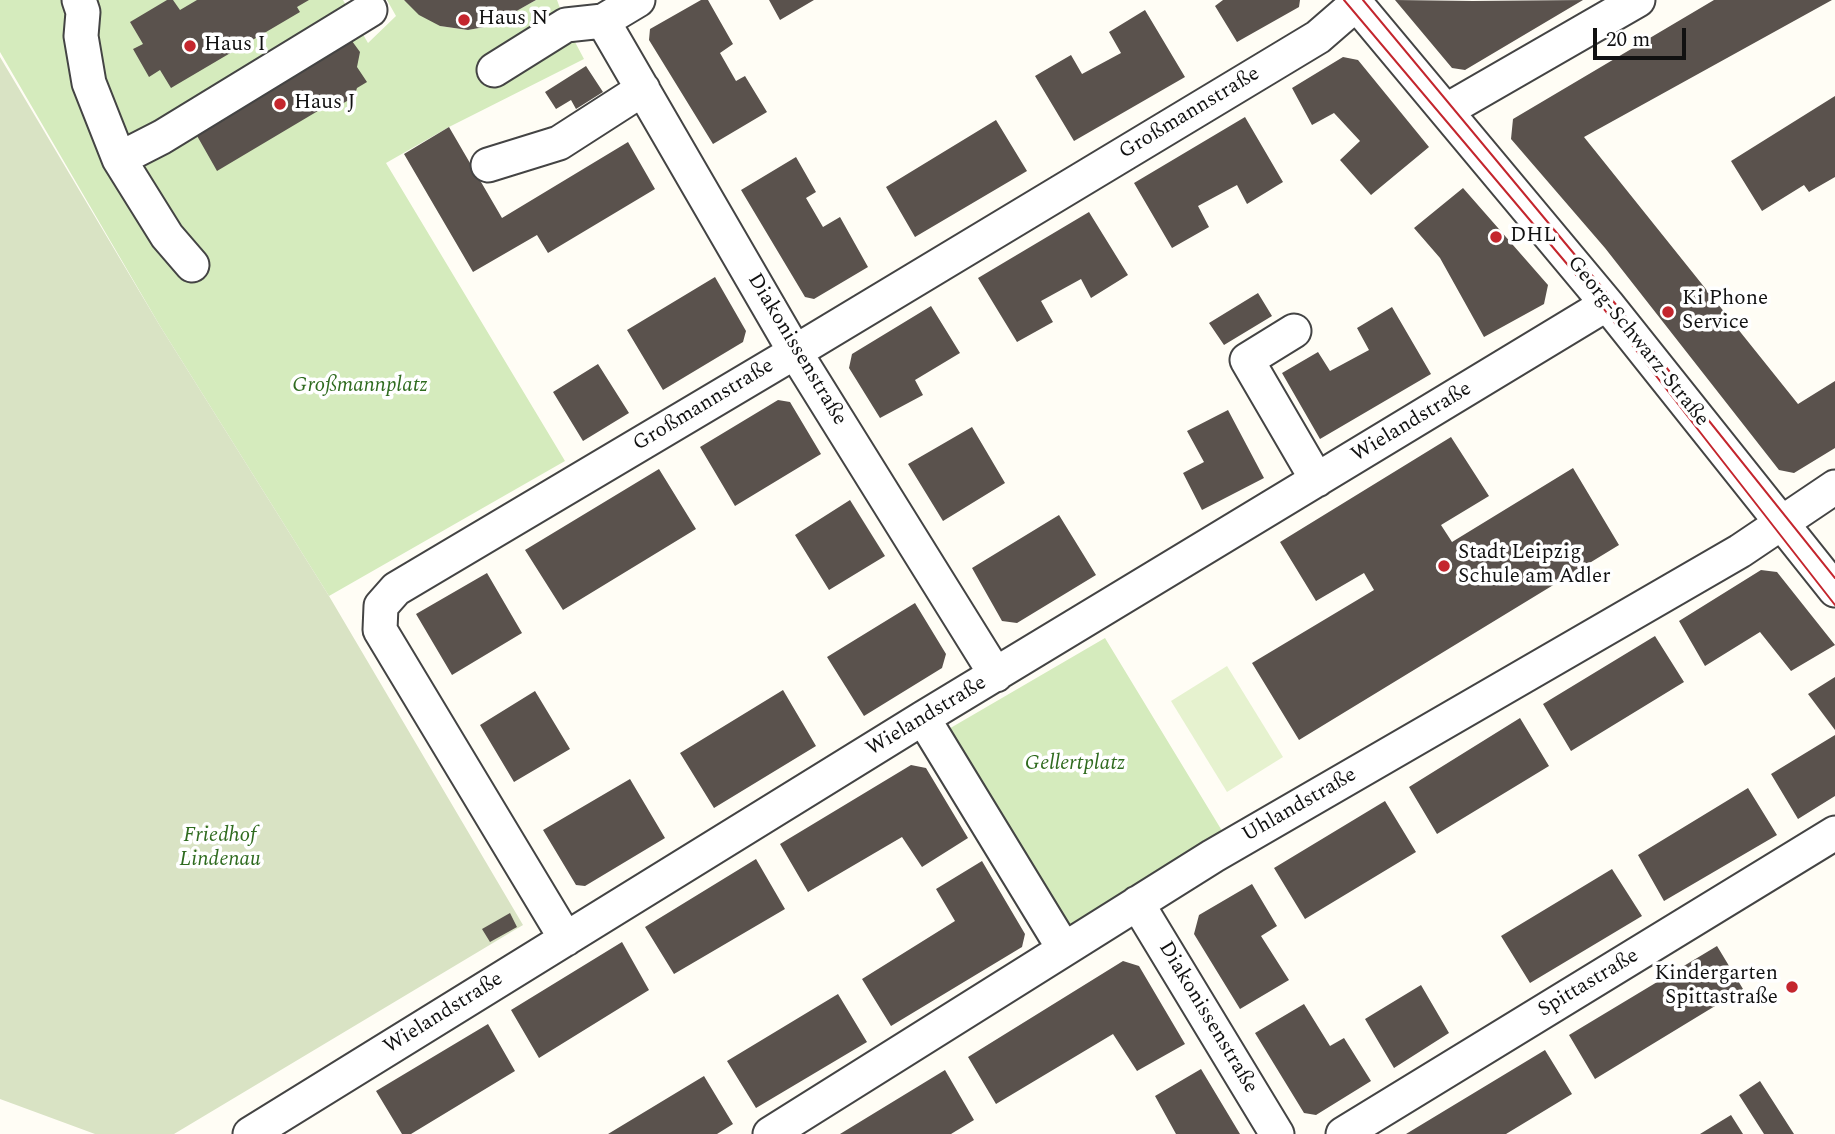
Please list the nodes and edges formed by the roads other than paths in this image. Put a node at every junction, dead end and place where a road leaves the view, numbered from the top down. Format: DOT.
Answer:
graph roads {
  1 [pos="79,0"];
  2 [pos="638,0"];
  3 [pos="1638,0"];
  4 [pos="1355,2"];
  5 [pos="372,13"];
  6 [pos="603,21"];
  7 [pos="494,70"];
  8 [pos="643,89"];
  9 [pos="1447,110"];
  10 [pos="119,159"];
  11 [pos="488,165"];
  12 [pos="192,265"];
  13 [pos="1607,304"];
  14 [pos="1294,331"];
  15 [pos="795,352"];
  16 [pos="1317,480"];
  17 [pos="1835,487"];
  18 [pos="1781,523"];
  19 [pos="1835,590"];
  20 [pos="996,675"];
  21 [pos="923,718"];
  22 [pos="1835,833"];
  23 [pos="1137,903"];
  24 [pos="566,939"];
  25 [pos="1064,949"];
  26 [pos="250,1134"];
  27 [pos="771,1134"];
  28 [pos="1277,1134"];
  29 [pos="1343,1134"];
  1 -- 10 [label="street"];
  2 -- 6 [label="street"];
  3 -- 9 [label="street"];
  4 -- 9 [label="street, Georg-Schwarz-Straße"];
  4 -- 15 [label="street, Großmannstraße"];
  5 -- 10 [label="street"];
  6 -- 7 [label="street"];
  6 -- 8 [label="street, Diakonissenstraße"];
  8 -- 11 [label="street"];
  8 -- 15 [label="street, Diakonissenstraße"];
  9 -- 13 [label="street, Georg-Schwarz-Straße"];
  10 -- 12 [label="street"];
  13 -- 16 [label="street, Wielandstraße"];
  13 -- 18 [label="street, Georg-Schwarz-Straße"];
  14 -- 16 [label="street"];
  15 -- 20 [label="street, Diakonissenstraße"];
  15 -- 24 [label="street, Großmannstraße"];
  16 -- 20 [label="street, Wielandstraße"];
  17 -- 18 [label="street, Uhlandstraße"];
  18 -- 19 [label="street, Georg-Schwarz-Straße"];
  18 -- 23 [label="street, Uhlandstraße"];
  20 -- 21 [label="street, Wielandstraße"];
  21 -- 24 [label="street, Wielandstraße"];
  21 -- 25 [label="street"];
  22 -- 29 [label="street, Spittastraße"];
  23 -- 25 [label="street, Uhlandstraße"];
  23 -- 28 [label="street, Diakonissenstraße"];
  24 -- 26 [label="street, Wielandstraße"];
  25 -- 27 [label="street, Uhlandstraße"];
}
